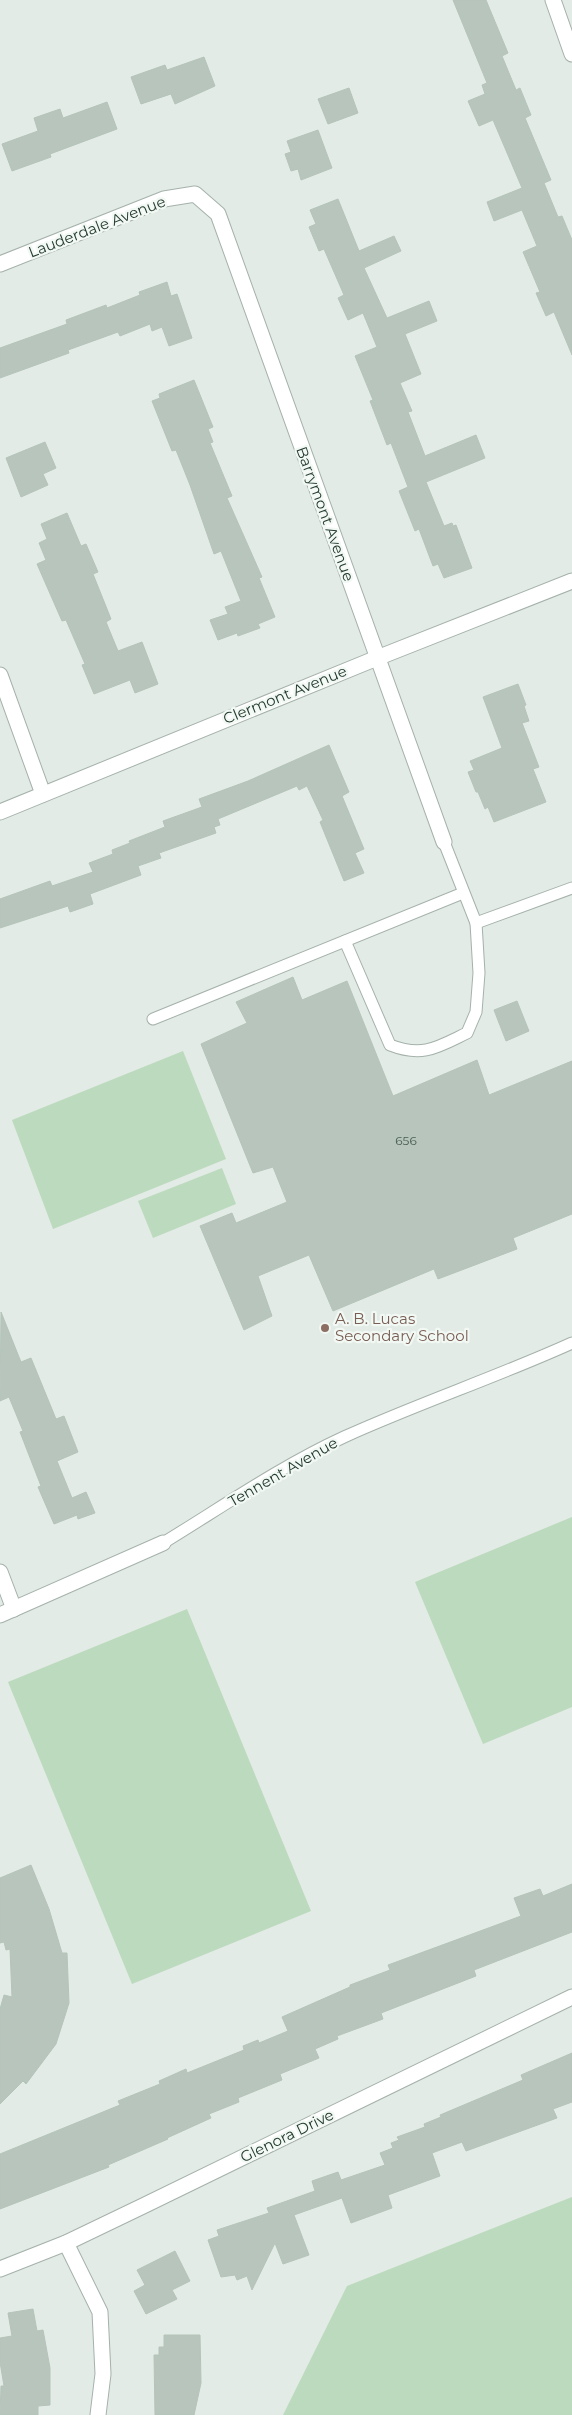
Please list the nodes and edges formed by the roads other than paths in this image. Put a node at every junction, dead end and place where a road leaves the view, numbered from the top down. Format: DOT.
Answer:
graph roads {
  1 [pos="552,0"];
  2 [pos="572,54"];
  3 [pos="195,194"];
  4 [pos="0,264"];
  5 [pos="572,581"];
  6 [pos="377,658"];
  7 [pos="0,675"];
  8 [pos="43,794"];
  9 [pos="0,812"];
  10 [pos="444,842"];
  11 [pos="572,888"];
  12 [pos="463,893"];
  13 [pos="476,923"];
  14 [pos="345,941"];
  15 [pos="153,1020"];
  16 [pos="572,1343"];
  17 [pos="163,1543"];
  18 [pos="0,1572"];
  19 [pos="7,1612"];
  20 [pos="572,1997"];
  21 [pos="66,2243"];
  22 [pos="0,2270"];
  23 [pos="98,2415"];
  1 -- 2 [label="street"];
  3 -- 4 [label="street, Lauderdale Avenue"];
  3 -- 6 [label="street, Barrymont Avenue"];
  5 -- 6 [label="street, Clermont Avenue"];
  6 -- 8 [label="street, Clermont Avenue"];
  6 -- 10 [label="street, Barrymont Avenue"];
  7 -- 8 [label="street"];
  8 -- 9 [label="street, Clermont Avenue"];
  10 -- 12 [label="lane"];
  11 -- 13 [label="lane"];
  12 -- 13 [label="lane"];
  12 -- 14 [label="lane"];
  13 -- 14 [label="lane"];
  14 -- 15 [label="lane"];
  16 -- 17 [label="lane, Tennent Avenue"];
  17 -- 19 [label="street, Tennent Avenue"];
  18 -- 19 [label="street"];
  20 -- 21 [label="street, Glenora Drive"];
  21 -- 22 [label="street, Glenora Drive"];
  21 -- 23 [label="street"];
}
